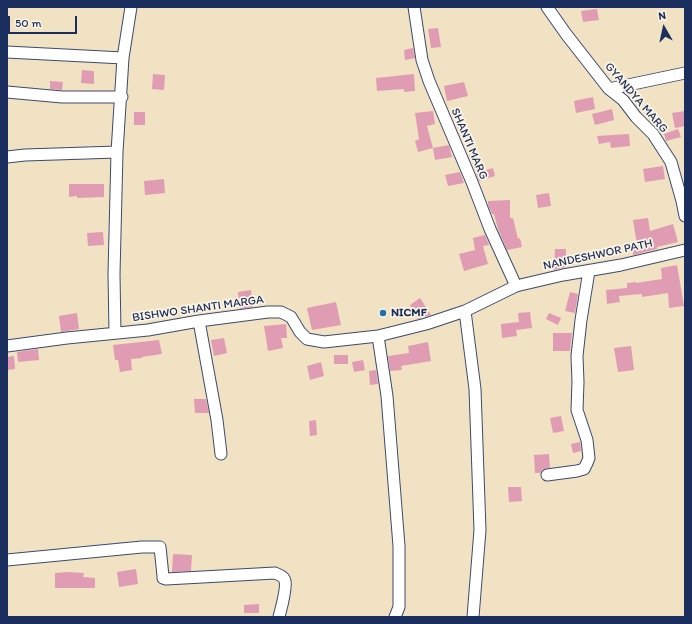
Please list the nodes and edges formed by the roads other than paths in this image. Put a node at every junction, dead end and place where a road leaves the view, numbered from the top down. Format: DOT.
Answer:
graph roads {
  1 [pos="131,7"];
  2 [pos="414,7"];
  3 [pos="547,7"];
  4 [pos="7,52"];
  5 [pos="123,58"];
  6 [pos="685,73"];
  7 [pos="609,89"];
  8 [pos="7,92"];
  9 [pos="122,97"];
  10 [pos="117,152"];
  11 [pos="7,157"];
  12 [pos="685,216"];
  13 [pos="685,250"];
  14 [pos="589,271"];
  15 [pos="516,286"];
  16 [pos="466,311"];
  17 [pos="199,321"];
  18 [pos="115,332"];
  19 [pos="378,336"];
  20 [pos="7,346"];
  21 [pos="221,454"];
  22 [pos="547,475"];
  23 [pos="7,560"];
  24 [pos="279,617"];
  25 [pos="396,617"];
  26 [pos="473,617"];
  1 -- 5 [label="street"];
  2 -- 15 [label="street, SHANTI MARG"];
  3 -- 7 [label="street, GYANDYA MARG"];
  4 -- 5 [label="street"];
  5 -- 9 [label="street"];
  6 -- 7 [label="street"];
  7 -- 12 [label="street, GYANDYA MARG"];
  8 -- 9 [label="street"];
  9 -- 10 [label="street"];
  10 -- 11 [label="street"];
  10 -- 18 [label="street"];
  13 -- 14 [label="street, NANDESHWOR PATH"];
  14 -- 15 [label="street, NANDESHWOR PATH"];
  14 -- 22 [label="street"];
  15 -- 16 [label="street, BISHWO SHANTI MARGA"];
  16 -- 19 [label="street, BISHWO SHANTI MARGA"];
  16 -- 26 [label="street"];
  17 -- 18 [label="street, BISHWO SHANTI MARGA"];
  17 -- 19 [label="street, BISHWO SHANTI MARGA"];
  17 -- 21 [label="street"];
  18 -- 20 [label="street, BISHWO SHANTI MARGA"];
  19 -- 25 [label="street"];
  23 -- 24 [label="street"];
}
